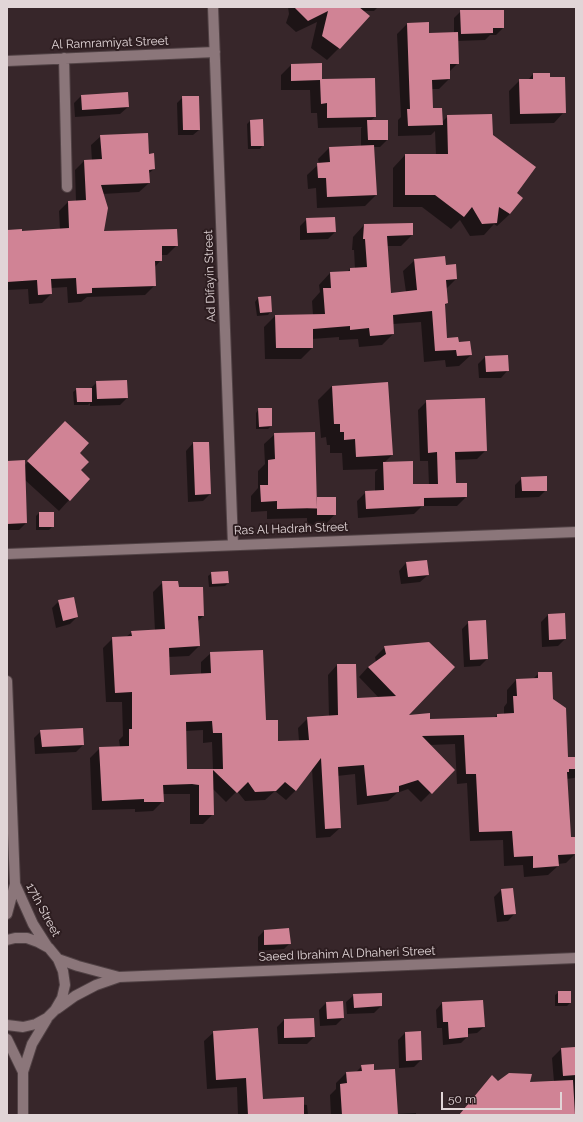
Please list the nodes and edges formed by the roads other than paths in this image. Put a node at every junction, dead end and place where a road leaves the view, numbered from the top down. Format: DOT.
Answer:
graph roads {
  1 [pos="213,7"];
  2 [pos="215,52"];
  3 [pos="64,58"];
  4 [pos="7,61"];
  5 [pos="67,187"];
  6 [pos="576,532"];
  7 [pos="233,544"];
  8 [pos="7,554"];
  9 [pos="7,681"];
  10 [pos="15,884"];
  11 [pos="7,914"];
  12 [pos="7,940"];
  13 [pos="48,948"];
  14 [pos="576,958"];
  15 [pos="58,959"];
  16 [pos="119,977"];
  17 [pos="55,1010"];
  18 [pos="47,1018"];
  19 [pos="7,1025"];
  20 [pos="7,1039"];
  21 [pos="22,1072"];
  22 [pos="23,1115"];
  1 -- 2 [label="street, Ad Difayin Street"];
  2 -- 3 [label="street, Al Ramramiyat Street"];
  2 -- 7 [label="street, Ad Difayin Street"];
  3 -- 4 [label="street, Al Ramramiyat Street"];
  3 -- 5 [label="street"];
  6 -- 7 [label="street, Ras Al Hadrah Street"];
  7 -- 8 [label="street, Ras Al Hadrah Street"];
  9 -- 10 [label="street, 17th Street"];
  10 -- 11 [label="street, 17th Street"];
  10 -- 13 [label="street, 17th Street"];
  12 -- 13 [label="street"];
  13 -- 15 [label="street"];
  14 -- 16 [label="street, Saeed Ibrahim Al Dhaheri Street"];
  15 -- 16 [label="street, Saeed Ibrahim Al Dhaheri Street"];
  15 -- 17 [label="street"];
  16 -- 17 [label="street, Saeed Ibrahim Al Dhaheri Street"];
  17 -- 18 [label="street"];
  18 -- 19 [label="street"];
  18 -- 21 [label="street"];
  20 -- 21 [label="street"];
  21 -- 22 [label="street"];
}
